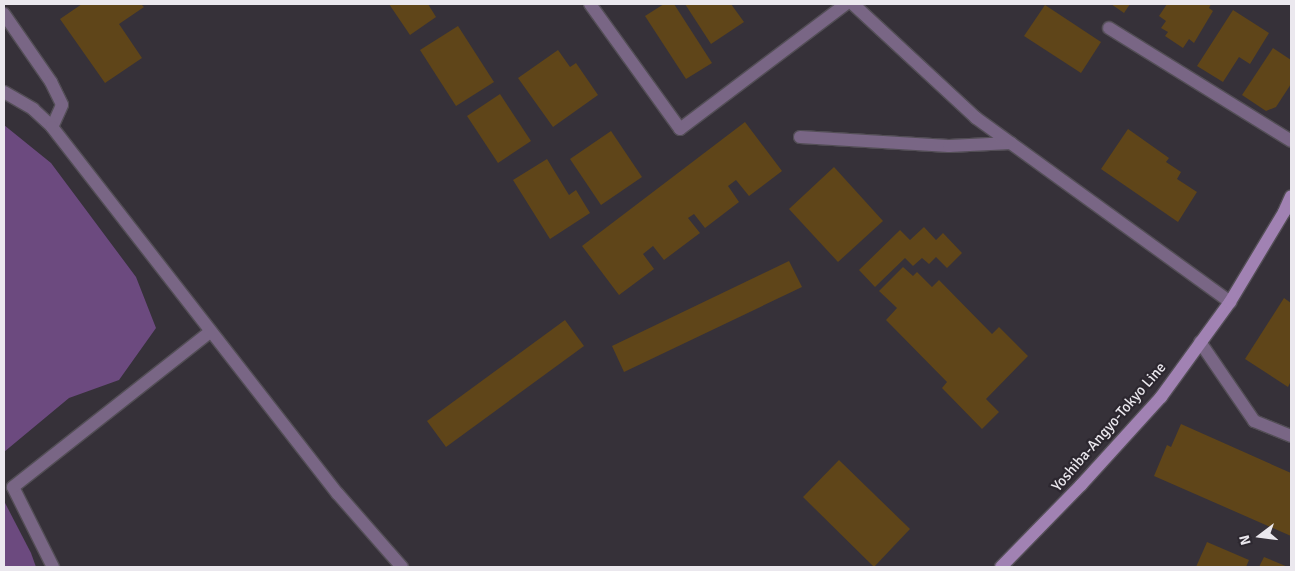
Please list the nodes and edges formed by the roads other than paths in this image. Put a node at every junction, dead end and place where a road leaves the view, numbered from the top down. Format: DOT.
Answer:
graph roads {
  1 [pos="590,4"];
  2 [pos="846,4"];
  3 [pos="853,4"];
  4 [pos="4,14"];
  5 [pos="1109,28"];
  6 [pos="4,92"];
  7 [pos="52,127"];
  8 [pos="800,137"];
  9 [pos="1291,141"];
  10 [pos="1011,143"];
  11 [pos="1291,196"];
  12 [pos="1230,302"];
  13 [pos="210,332"];
  14 [pos="1200,342"];
  15 [pos="1291,436"];
  16 [pos="53,567"];
  17 [pos="402,567"];
  18 [pos="1001,567"];
  1 -- 2 [label="street"];
  3 -- 10 [label="street"];
  4 -- 7 [label="street"];
  5 -- 9 [label="street"];
  6 -- 7 [label="street"];
  7 -- 13 [label="street"];
  8 -- 10 [label="street"];
  10 -- 12 [label="street"];
  11 -- 12 [label="main road, Yoshiba-Angyo-Tokyo Line"];
  12 -- 14 [label="main road, Yoshiba-Angyo-Tokyo Line"];
  13 -- 16 [label="street"];
  13 -- 17 [label="street"];
  14 -- 15 [label="street"];
  14 -- 18 [label="main road, Yoshiba-Angyo-Tokyo Line"];
}
